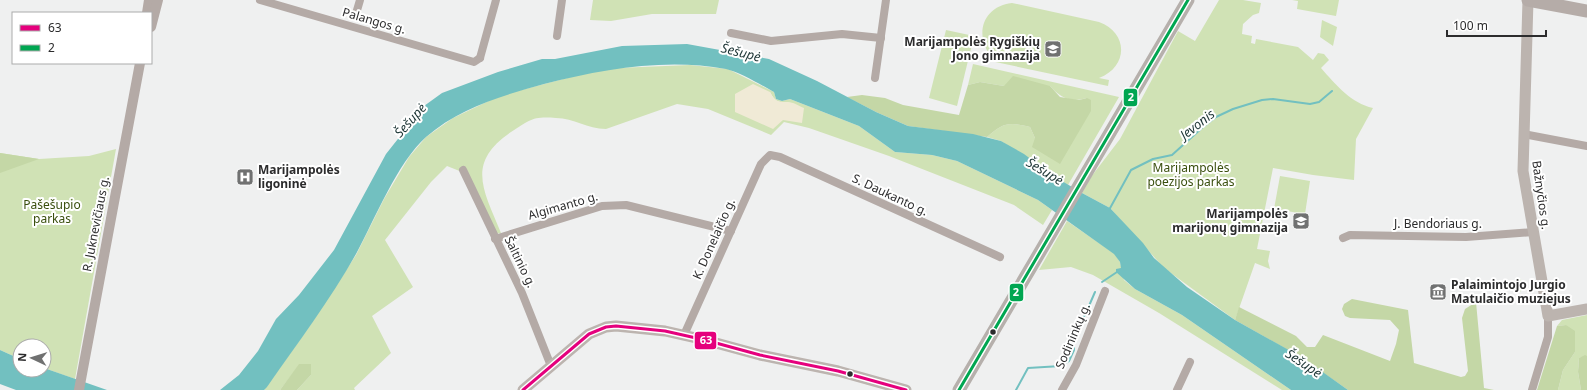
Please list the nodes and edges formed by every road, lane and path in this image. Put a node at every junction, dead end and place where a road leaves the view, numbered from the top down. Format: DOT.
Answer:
graph roads {
  1 [pos="149,0"];
  2 [pos="158,0"];
  3 [pos="260,0"];
  4 [pos="360,0"];
  5 [pos="496,0"];
  6 [pos="562,0"];
  7 [pos="886,0"];
  8 [pos="1188,0"];
  9 [pos="1528,0"];
  10 [pos="269,1"];
  11 [pos="1587,11"];
  12 [pos="146,12"];
  13 [pos="355,17"];
  14 [pos="152,23"];
  15 [pos="731,33"];
  16 [pos="557,36"];
  17 [pos="881,38"];
  18 [pos="140,64"];
  19 [pos="875,78"];
  20 [pos="1523,134"];
  21 [pos="1587,146"];
  22 [pos="770,155"];
  23 [pos="463,170"];
  24 [pos="731,231"];
  25 [pos="1533,232"];
  26 [pos="1342,238"];
  27 [pos="495,239"];
  28 [pos="1000,257"];
  29 [pos="1105,291"];
  30 [pos="1587,309"];
  31 [pos="1548,316"];
  32 [pos="684,335"];
  33 [pos="1190,362"];
  34 [pos="551,366"];
  35 [pos="893,388"];
  36 [pos="79,390"];
  37 [pos="524,390"];
  38 [pos="906,390"];
  39 [pos="959,390"];
  40 [pos="1062,390"];
  41 [pos="1177,390"];
  42 [pos="1532,390"];
  1 -- 12 [label="street"];
  2 -- 14 [label="street"];
  3 -- 10 [label="street, Palangos g."];
  4 -- 13 [label="street"];
  5 -- 10 [label="street, Palangos g."];
  6 -- 16 [label="street"];
  7 -- 17 [label="street"];
  8 -- 39 [label="highway"];
  9 -- 11 [label="main road"];
  9 -- 20 [label="main road, Bažnyčios g."];
  15 -- 17 [label="street"];
  17 -- 19 [label="street"];
  18 -- 36 [label="street, R. Juknevičiaus g."];
  20 -- 21 [label="street"];
  20 -- 25 [label="main road, Bažnyčios g."];
  22 -- 24 [label="street, K. Donelaičio g."];
  22 -- 28 [label="street, S. Daukanto g."];
  23 -- 27 [label="street, Šaltinio g."];
  24 -- 27 [label="street, Algimanto g."];
  24 -- 32 [label="street, K. Donelaičio g."];
  25 -- 26 [label="street, J. Bendoriaus g."];
  25 -- 31 [label="main road, Bažnyčios g."];
  27 -- 34 [label="street, Šaltinio g."];
  29 -- 40 [label="street, Sodininkų g."];
  30 -- 31 [label="main road"];
  31 -- 42 [label="street, Bažnyčios g."];
  32 -- 34 [label="main road"];
  32 -- 35 [label="main road"];
  33 -- 41 [label="street"];
  34 -- 37 [label="main road"];
  35 -- 38 [label="main road"];
}
